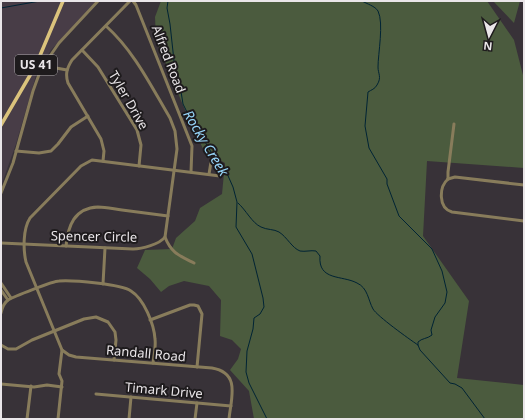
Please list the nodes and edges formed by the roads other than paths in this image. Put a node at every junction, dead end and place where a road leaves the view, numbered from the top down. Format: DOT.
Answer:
graph roads {
  1 [pos="63,1"];
  2 [pos="98,1"];
  3 [pos="130,1"];
  4 [pos="133,1"];
  5 [pos="106,26"];
  6 [pos="82,50"];
  7 [pos="45,61"];
  8 [pos="67,70"];
  9 [pos="88,116"];
  10 [pos="454,124"];
  11 [pos="1,125"];
  12 [pos="16,151"];
  13 [pos="103,161"];
  14 [pos="211,162"];
  15 [pos="139,166"];
  16 [pos="174,170"];
  17 [pos="191,172"];
  18 [pos="209,174"];
  19 [pos="220,176"];
  20 [pos="448,179"];
  21 [pos="524,185"];
  22 [pos="1,193"];
  23 [pos="168,216"];
  24 [pos="524,221"];
  25 [pos="165,237"];
  26 [pos="1,243"];
  27 [pos="25,244"];
  28 [pos="66,246"];
  29 [pos="105,248"];
  30 [pos="194,263"];
  31 [pos="1,283"];
  32 [pos="103,284"];
  33 [pos="36,288"];
  34 [pos="1,290"];
  35 [pos="10,299"];
  36 [pos="1,313"];
  37 [pos="150,320"];
  38 [pos="54,331"];
  39 [pos="1,345"];
  40 [pos="62,350"];
  41 [pos="114,360"];
  42 [pos="153,364"];
  43 [pos="197,367"];
  44 [pos="1,384"];
  45 [pos="31,386"];
  46 [pos="62,386"];
  47 [pos="96,394"];
  48 [pos="131,397"];
  49 [pos="197,403"];
  50 [pos="230,406"];
  51 [pos="28,419"];
  52 [pos="58,419"];
  53 [pos="129,419"];
  54 [pos="195,419"];
  55 [pos="229,419"];
  1 -- 11 [label="main road, US 41"];
  2 -- 7 [label="street"];
  3 -- 5 [label="street"];
  4 -- 17 [label="street, Alfred Road"];
  5 -- 6 [label="street"];
  5 -- 16 [label="street"];
  6 -- 8 [label="street"];
  6 -- 15 [label="street, Tyler Drive"];
  7 -- 8 [label="street"];
  7 -- 12 [label="street"];
  8 -- 9 [label="street"];
  9 -- 12 [label="street"];
  9 -- 13 [label="street"];
  10 -- 20 [label="street"];
  12 -- 22 [label="street"];
  13 -- 15 [label="street"];
  13 -- 27 [label="street"];
  14 -- 18 [label="street"];
  15 -- 16 [label="street"];
  16 -- 17 [label="street"];
  16 -- 23 [label="street"];
  17 -- 18 [label="street"];
  18 -- 19 [label="street"];
  20 -- 21 [label="street"];
  20 -- 24 [label="street"];
  23 -- 25 [label="street"];
  23 -- 28 [label="street"];
  25 -- 29 [label="street, Spencer Circle"];
  25 -- 30 [label="street"];
  26 -- 27 [label="street, Spencer Circle"];
  27 -- 28 [label="street, Spencer Circle"];
  27 -- 33 [label="street"];
  28 -- 29 [label="street, Spencer Circle"];
  29 -- 32 [label="street"];
  31 -- 35 [label="street"];
  32 -- 33 [label="street"];
  32 -- 37 [label="street"];
  33 -- 35 [label="street"];
  33 -- 38 [label="street"];
  34 -- 35 [label="street"];
  35 -- 36 [label="street"];
  37 -- 42 [label="street"];
  37 -- 43 [label="street"];
  38 -- 39 [label="street"];
  38 -- 40 [label="street"];
  38 -- 41 [label="street"];
  40 -- 41 [label="street, Randall Road"];
  40 -- 46 [label="street"];
  41 -- 42 [label="street, Randall Road"];
  42 -- 43 [label="street, Randall Road"];
  43 -- 50 [label="street, Randall Road"];
  44 -- 45 [label="street"];
  45 -- 46 [label="street"];
  45 -- 51 [label="street"];
  46 -- 52 [label="street"];
  47 -- 48 [label="street, Timark Drive"];
  48 -- 49 [label="street, Timark Drive"];
  48 -- 53 [label="street"];
  49 -- 50 [label="street, Timark Drive"];
  49 -- 54 [label="street"];
  50 -- 55 [label="street"];
}
